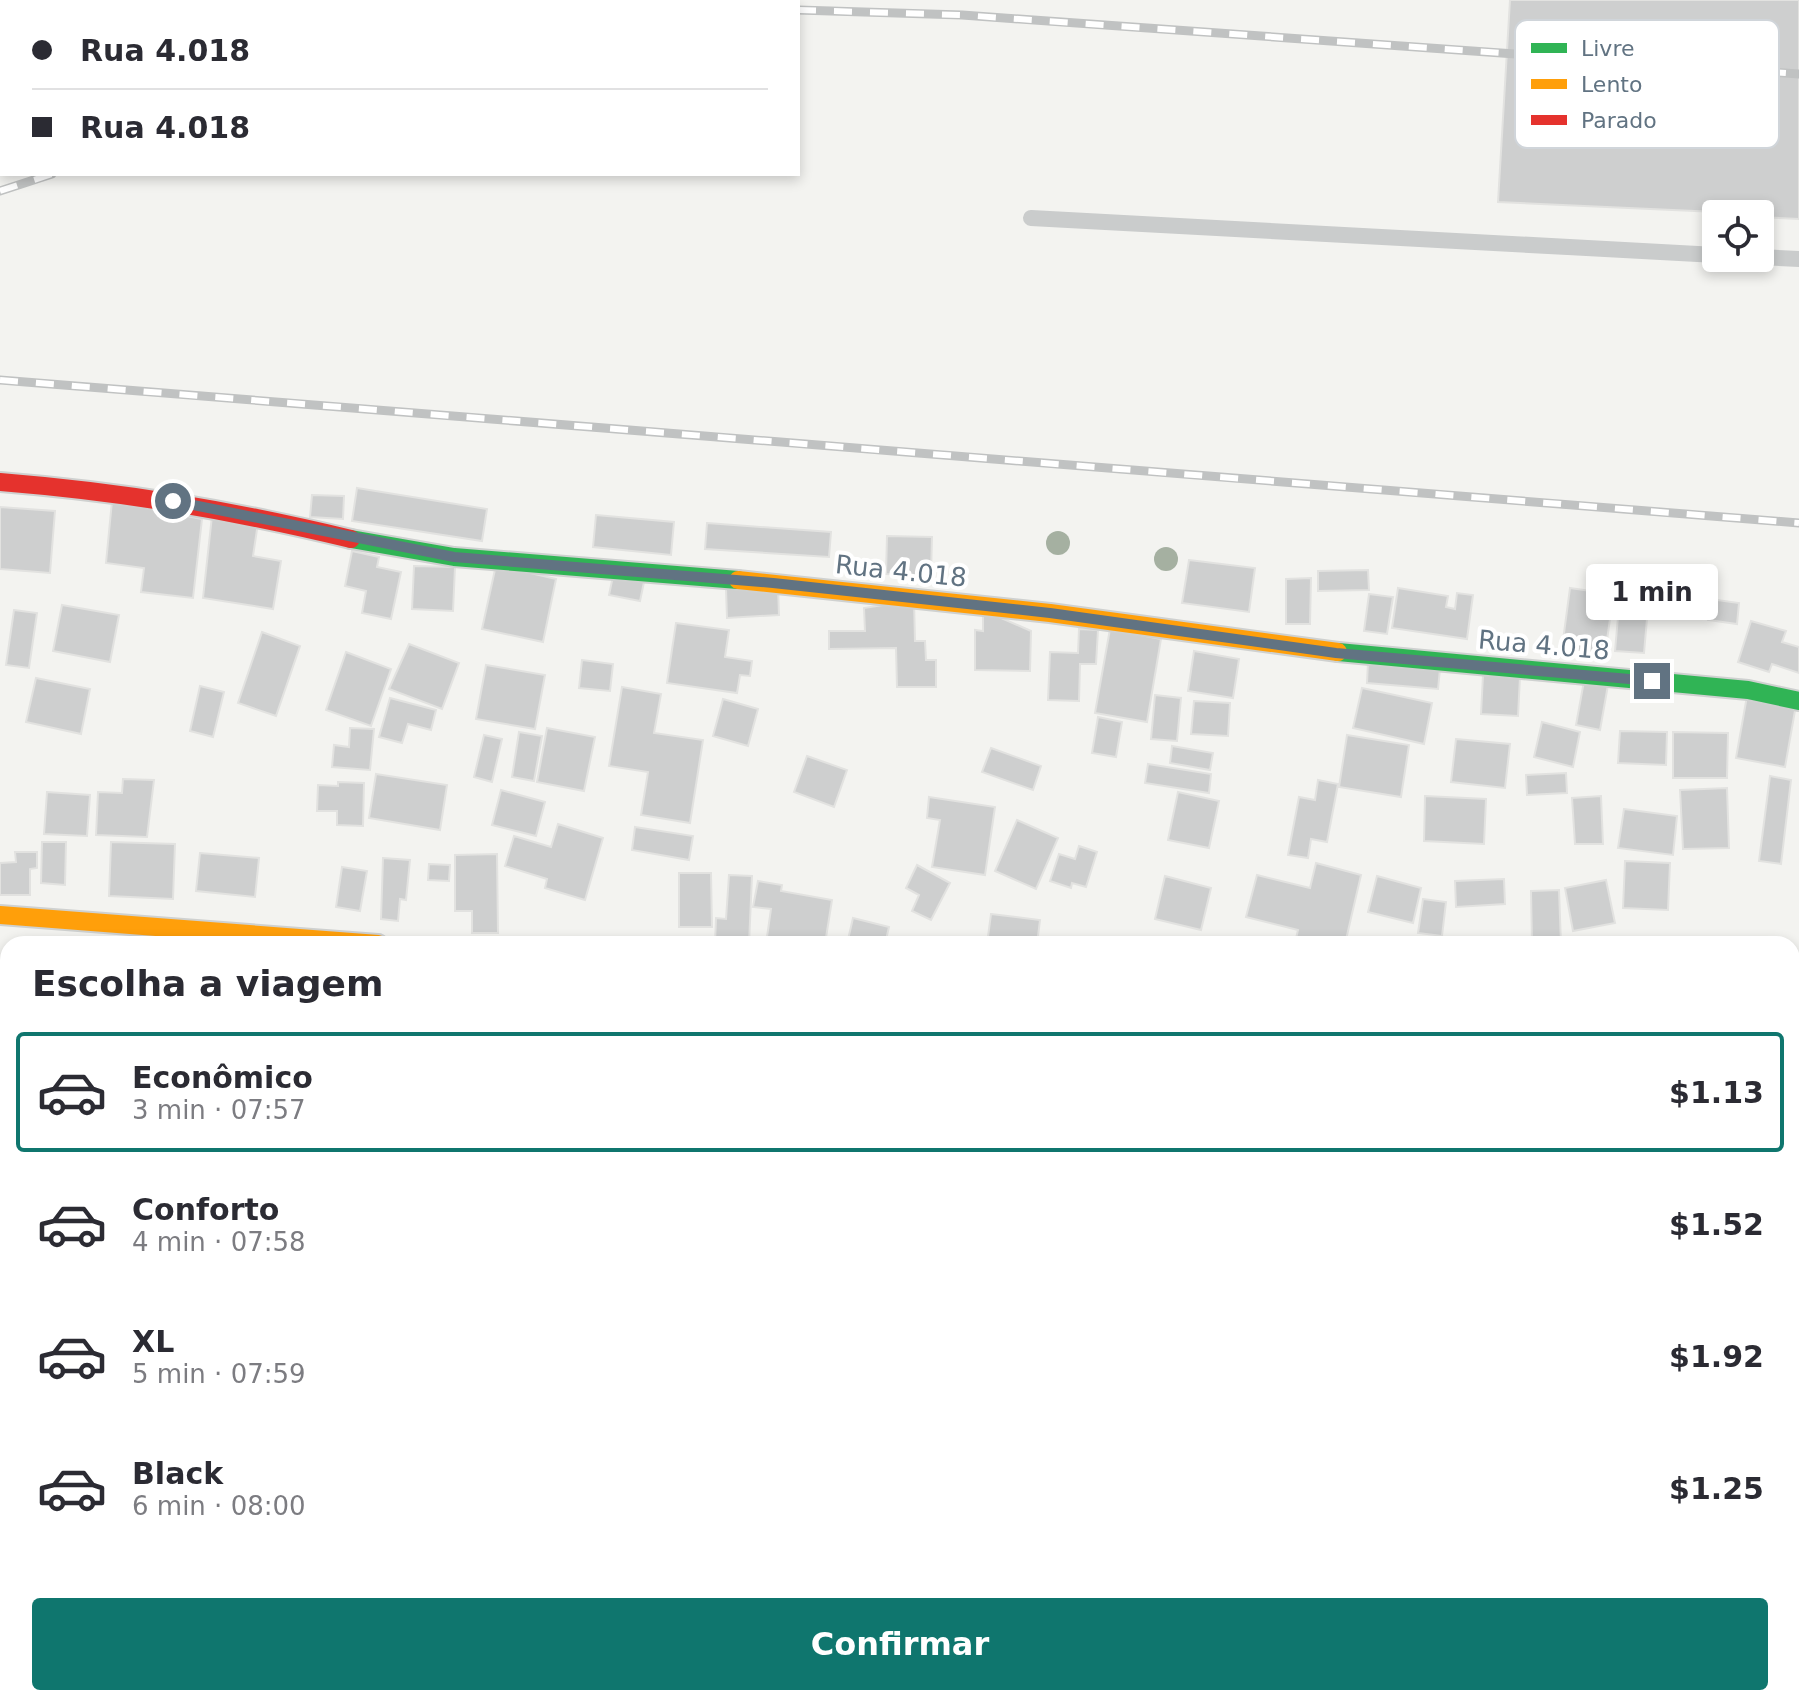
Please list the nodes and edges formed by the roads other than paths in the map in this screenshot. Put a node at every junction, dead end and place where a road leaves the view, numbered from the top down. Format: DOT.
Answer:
graph roads {
  1 [pos="1031,218"];
  2 [pos="1702,254"];
  3 [pos="1774,258"];
  4 [pos="1799,259"];
  5 [pos="0,482"];
  6 [pos="1799,701"];
  7 [pos="0,915"];
  8 [pos="160,936"];
  9 [pos="308,936"];
  1 -- 2 [label="lane"];
  3 -- 4 [label="lane"];
  5 -- 6 [label="street, Rua 4.018"];
  7 -- 8 [label="street"];
  8 -- 9 [label="street"];
}
